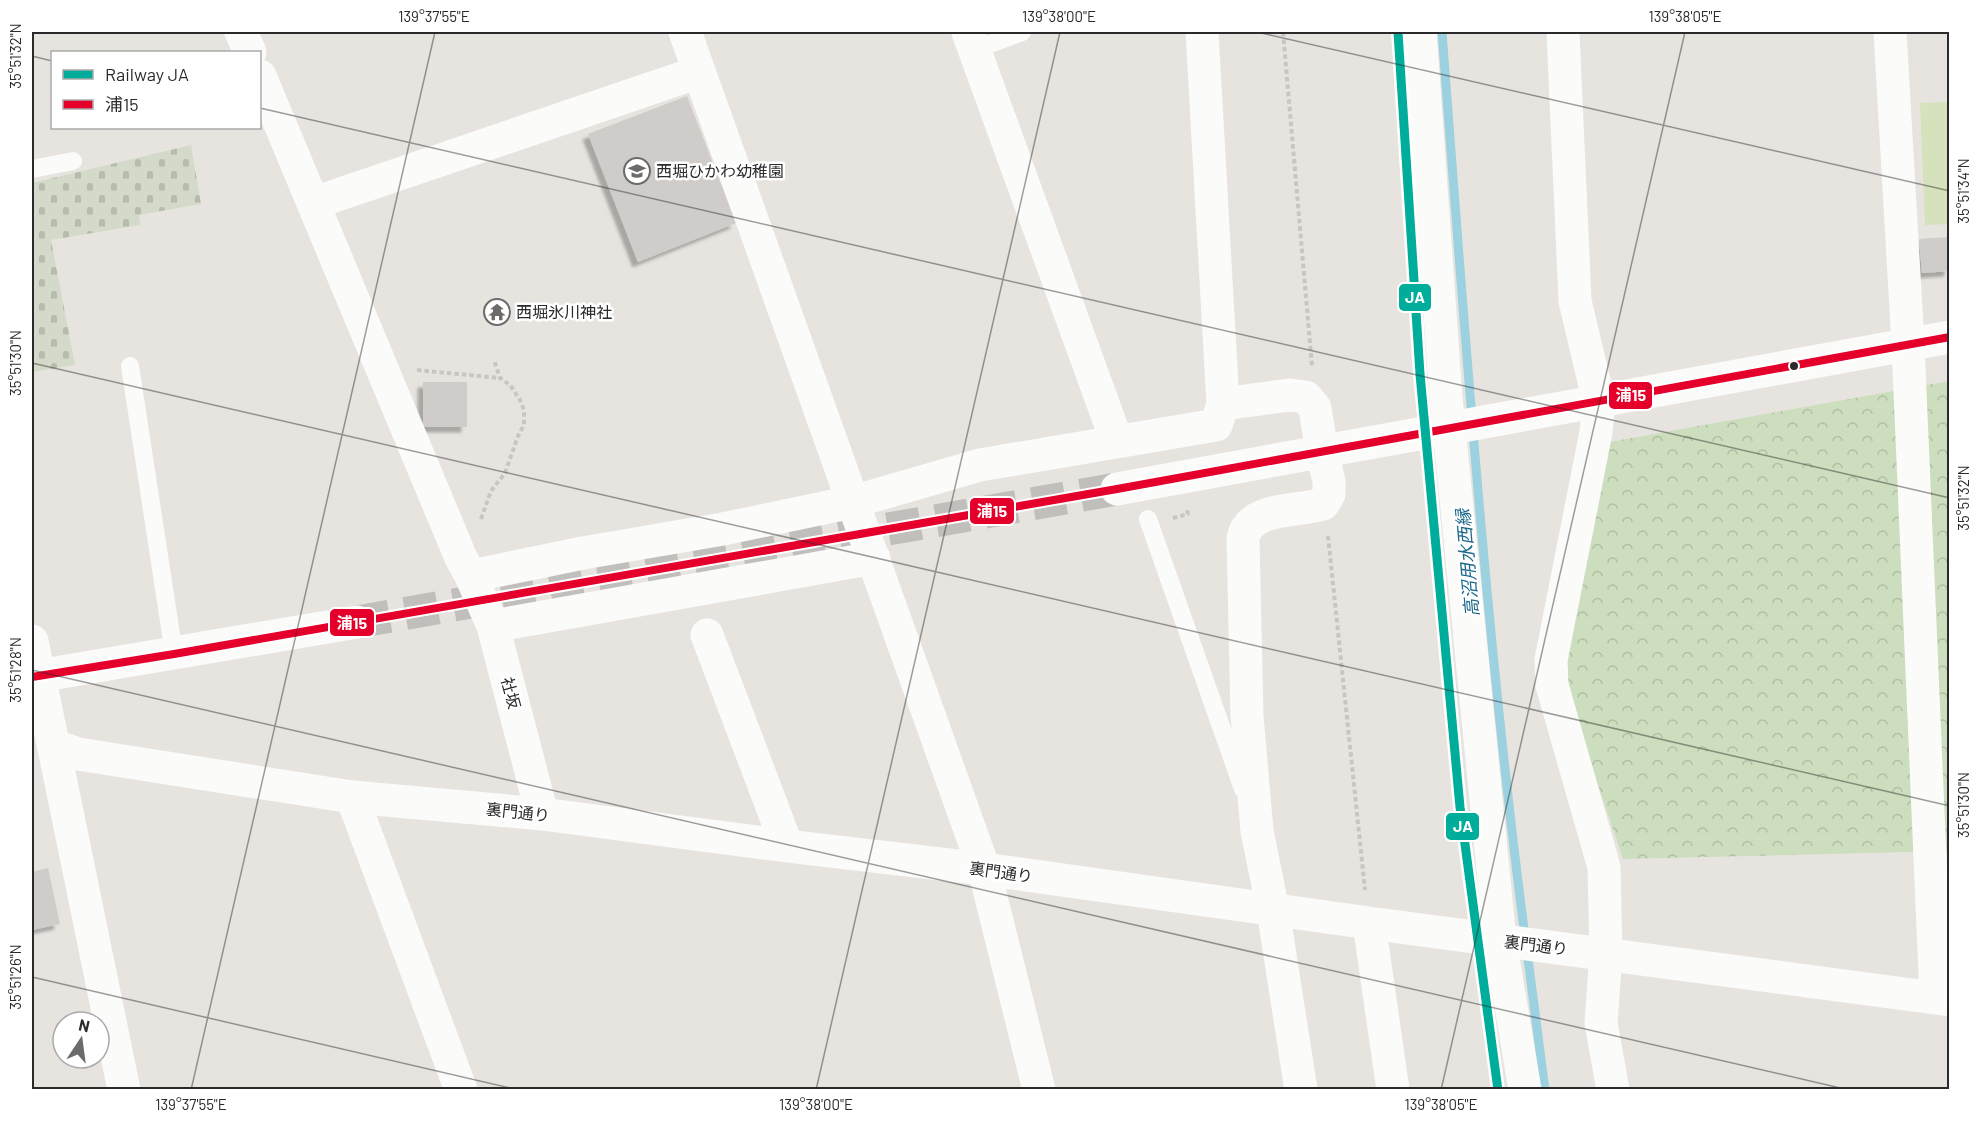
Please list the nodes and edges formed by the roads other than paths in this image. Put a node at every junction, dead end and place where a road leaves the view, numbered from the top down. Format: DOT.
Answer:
graph roads {
  1 [pos="241,32"];
  2 [pos="686,32"];
  3 [pos="1022,32"];
  4 [pos="1202,32"];
  5 [pos="1420,32"];
  6 [pos="1563,32"];
  7 [pos="1890,32"];
  8 [pos="971,41"];
  9 [pos="250,51"];
  10 [pos="699,72"];
  11 [pos="261,78"];
  12 [pos="73,161"];
  13 [pos="32,169"];
  14 [pos="314,203"];
  15 [pos="1950,337"];
  16 [pos="1908,344"];
  17 [pos="130,366"];
  18 [pos="1599,402"];
  19 [pos="1223,404"];
  20 [pos="1465,426"];
  21 [pos="1117,442"];
  22 [pos="1322,452"];
  23 [pos="1118,489"];
  24 [pos="852,502"];
  25 [pos="1148,519"];
  26 [pos="874,558"];
  27 [pos="471,576"];
  28 [pos="357,622"];
  29 [pos="493,626"];
  30 [pos="707,635"];
  31 [pos="32,641"];
  32 [pos="174,654"];
  33 [pos="35,677"];
  34 [pos="53,745"];
  35 [pos="352,797"];
  36 [pos="543,814"];
  37 [pos="1257,831"];
  38 [pos="787,846"];
  39 [pos="984,869"];
  40 [pos="1273,910"];
  41 [pos="1369,923"];
  42 [pos="1516,942"];
  43 [pos="1606,953"];
  44 [pos="1943,999"];
  45 [pos="124,1089"];
  46 [pos="461,1089"];
  47 [pos="1039,1089"];
  48 [pos="1301,1089"];
  49 [pos="1393,1089"];
  50 [pos="1525,1089"];
  51 [pos="1613,1089"];
  1 -- 9 [label="street"];
  2 -- 10 [label="street"];
  3 -- 8 [label="lane"];
  4 -- 19 [label="street"];
  5 -- 20 [label="street"];
  6 -- 18 [label="street"];
  7 -- 16 [label="street"];
  8 -- 21 [label="street"];
  10 -- 14 [label="street"];
  10 -- 24 [label="street"];
  11 -- 14 [label="street, 社坂"];
  12 -- 13 [label="lane"];
  14 -- 27 [label="street, 社坂"];
  15 -- 16 [label="street"];
  16 -- 18 [label="street"];
  16 -- 44 [label="street"];
  17 -- 32 [label="lane"];
  18 -- 20 [label="street"];
  18 -- 43 [label="street"];
  19 -- 21 [label="street"];
  19 -- 22 [label="street"];
  20 -- 22 [label="street"];
  20 -- 42 [label="street"];
  21 -- 24 [label="street"];
  22 -- 23 [label="street"];
  22 -- 37 [label="street"];
  24 -- 26 [label="street"];
  24 -- 27 [label="street"];
  25 -- 37 [label="lane"];
  26 -- 29 [label="street"];
  26 -- 39 [label="street"];
  27 -- 29 [label="street, 社坂"];
  28 -- 32 [label="street"];
  29 -- 36 [label="street, 社坂"];
  30 -- 38 [label="street"];
  31 -- 33 [label="street"];
  32 -- 33 [label="street"];
  33 -- 34 [label="street"];
  34 -- 35 [label="street, 裏門通り"];
  34 -- 45 [label="street"];
  35 -- 36 [label="street, 裏門通り"];
  35 -- 46 [label="street"];
  36 -- 38 [label="street, 裏門通り"];
  37 -- 40 [label="street"];
  38 -- 39 [label="street, 裏門通り"];
  39 -- 40 [label="street, 裏門通り"];
  39 -- 47 [label="street"];
  40 -- 41 [label="street, 裏門通り"];
  40 -- 48 [label="street"];
  41 -- 42 [label="street, 裏門通り"];
  41 -- 49 [label="street"];
  42 -- 43 [label="street, 裏門通り"];
  42 -- 50 [label="street"];
  43 -- 44 [label="street, 裏門通り"];
  43 -- 51 [label="street"];
}
